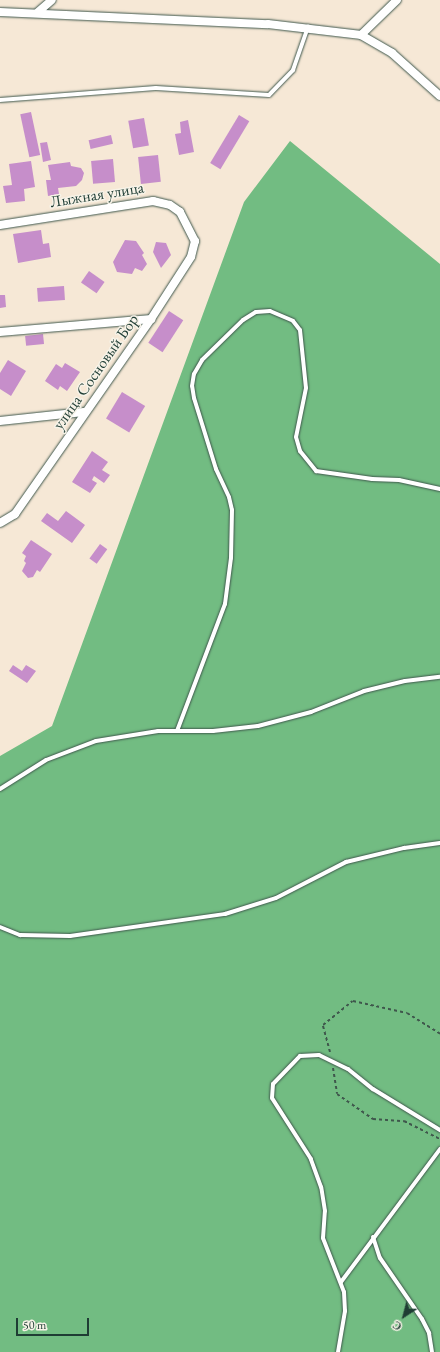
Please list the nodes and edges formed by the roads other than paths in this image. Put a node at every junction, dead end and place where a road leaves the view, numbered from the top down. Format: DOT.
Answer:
graph roads {
  1 [pos="52,0"];
  2 [pos="397,0"];
  3 [pos="0,12"];
  4 [pos="38,12"];
  5 [pos="308,27"];
  6 [pos="362,35"];
  7 [pos="440,96"];
  8 [pos="0,100"];
  9 [pos="0,225"];
  10 [pos="189,226"];
  11 [pos="151,319"];
  12 [pos="0,332"];
  13 [pos="84,412"];
  14 [pos="0,421"];
  15 [pos="440,489"];
  16 [pos="0,523"];
  17 [pos="440,677"];
  18 [pos="177,731"];
  19 [pos="0,789"];
  20 [pos="440,843"];
  21 [pos="0,928"];
  22 [pos="440,1130"];
  23 [pos="440,1149"];
  24 [pos="373,1237"];
  25 [pos="340,1282"];
  26 [pos="338,1352"];
  27 [pos="432,1352"];
  1 -- 4 [label="street"];
  2 -- 6 [label="street"];
  3 -- 4 [label="street"];
  4 -- 5 [label="street"];
  5 -- 6 [label="street"];
  5 -- 8 [label="lane"];
  6 -- 7 [label="street"];
  9 -- 10 [label="street, Лыжная улица"];
  10 -- 11 [label="street, улица Сосновый Бор"];
  11 -- 12 [label="street"];
  11 -- 13 [label="street, улица Сосновый Бор"];
  13 -- 14 [label="street"];
  13 -- 16 [label="street, улица Сосновый Бор"];
  15 -- 18 [label="lane"];
  17 -- 18 [label="lane"];
  18 -- 19 [label="lane"];
  20 -- 21 [label="lane"];
  22 -- 25 [label="lane"];
  23 -- 24 [label="lane"];
  24 -- 25 [label="lane"];
  24 -- 27 [label="lane"];
  25 -- 26 [label="lane"];
}
